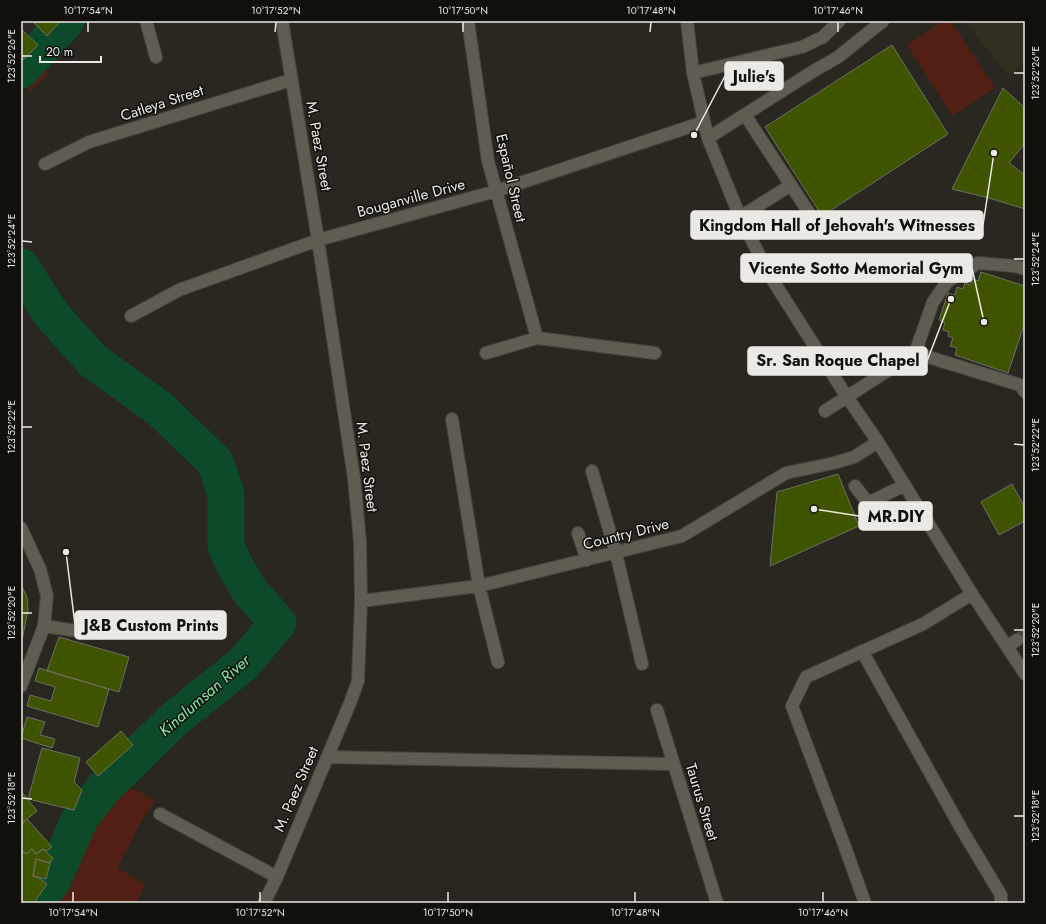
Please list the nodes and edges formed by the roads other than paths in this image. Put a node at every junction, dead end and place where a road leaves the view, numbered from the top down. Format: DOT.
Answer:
graph roads {
  1 [pos="146,21"];
  2 [pos="282,21"];
  3 [pos="468,21"];
  4 [pos="688,21"];
  5 [pos="839,21"];
  6 [pos="883,21"];
  7 [pos="156,57"];
  8 [pos="693,73"];
  9 [pos="291,80"];
  10 [pos="745,115"];
  11 [pos="704,122"];
  12 [pos="708,138"];
  13 [pos="45,164"];
  14 [pos="791,185"];
  15 [pos="496,191"];
  16 [pos="740,217"];
  17 [pos="815,222"];
  18 [pos="318,240"];
  19 [pos="1025,269"];
  20 [pos="131,316"];
  21 [pos="537,338"];
  22 [pos="486,353"];
  23 [pos="655,353"];
  24 [pos="915,353"];
  25 [pos="1025,392"];
  26 [pos="847,397"];
  27 [pos="825,411"];
  28 [pos="452,419"];
  29 [pos="878,442"];
  30 [pos="592,471"];
  31 [pos="904,485"];
  32 [pos="855,486"];
  33 [pos="21,528"];
  34 [pos="578,533"];
  35 [pos="616,553"];
  36 [pos="587,560"];
  37 [pos="479,586"];
  38 [pos="972,594"];
  39 [pos="361,601"];
  40 [pos="145,619"];
  41 [pos="44,626"];
  42 [pos="862,651"];
  43 [pos="498,662"];
  44 [pos="642,664"];
  45 [pos="1025,674"];
  46 [pos="21,686"];
  47 [pos="657,710"];
  48 [pos="327,757"];
  49 [pos="674,764"];
  50 [pos="160,814"];
  51 [pos="277,877"];
  52 [pos="264,903"];
  53 [pos="717,903"];
  54 [pos="865,903"];
  55 [pos="1001,903"];
  1 -- 7 [label="street"];
  2 -- 9 [label="street, M. Paez Street"];
  3 -- 15 [label="street, Español Street"];
  4 -- 8 [label="street"];
  5 -- 8 [label="street"];
  6 -- 10 [label="street"];
  8 -- 11 [label="street"];
  9 -- 13 [label="street, Catleya Street"];
  9 -- 18 [label="street, M. Paez Street"];
  10 -- 12 [label="street"];
  10 -- 14 [label="street"];
  11 -- 12 [label="street"];
  11 -- 15 [label="street, Bouganville Drive"];
  12 -- 16 [label="street"];
  14 -- 16 [label="street"];
  14 -- 17 [label="street"];
  15 -- 18 [label="street, Bouganville Drive"];
  15 -- 21 [label="street, Español Street"];
  16 -- 26 [label="street"];
  18 -- 20 [label="street, Bouganville Drive"];
  18 -- 39 [label="street, M. Paez Street"];
  19 -- 24 [label="street"];
  21 -- 22 [label="street"];
  21 -- 23 [label="street"];
  24 -- 25 [label="street"];
  24 -- 26 [label="street"];
  26 -- 27 [label="street"];
  26 -- 29 [label="street"];
  28 -- 37 [label="street"];
  29 -- 31 [label="street"];
  29 -- 35 [label="street, Country Drive"];
  30 -- 35 [label="street"];
  31 -- 32 [label="street"];
  31 -- 38 [label="street"];
  33 -- 41 [label="street"];
  34 -- 36 [label="street"];
  35 -- 36 [label="street, Country Drive"];
  35 -- 44 [label="street"];
  36 -- 37 [label="street, Country Drive"];
  37 -- 39 [label="street, Country Drive"];
  37 -- 43 [label="street"];
  38 -- 42 [label="street"];
  38 -- 45 [label="street"];
  39 -- 48 [label="street, M. Paez Street"];
  40 -- 41 [label="street"];
  41 -- 46 [label="street"];
  42 -- 54 [label="street"];
  42 -- 55 [label="street"];
  47 -- 49 [label="street, Taurus Street"];
  48 -- 49 [label="street"];
  48 -- 51 [label="street, M. Paez Street"];
  49 -- 53 [label="street, Taurus Street"];
  50 -- 51 [label="street"];
  51 -- 52 [label="street, M. Paez Street"];
}
